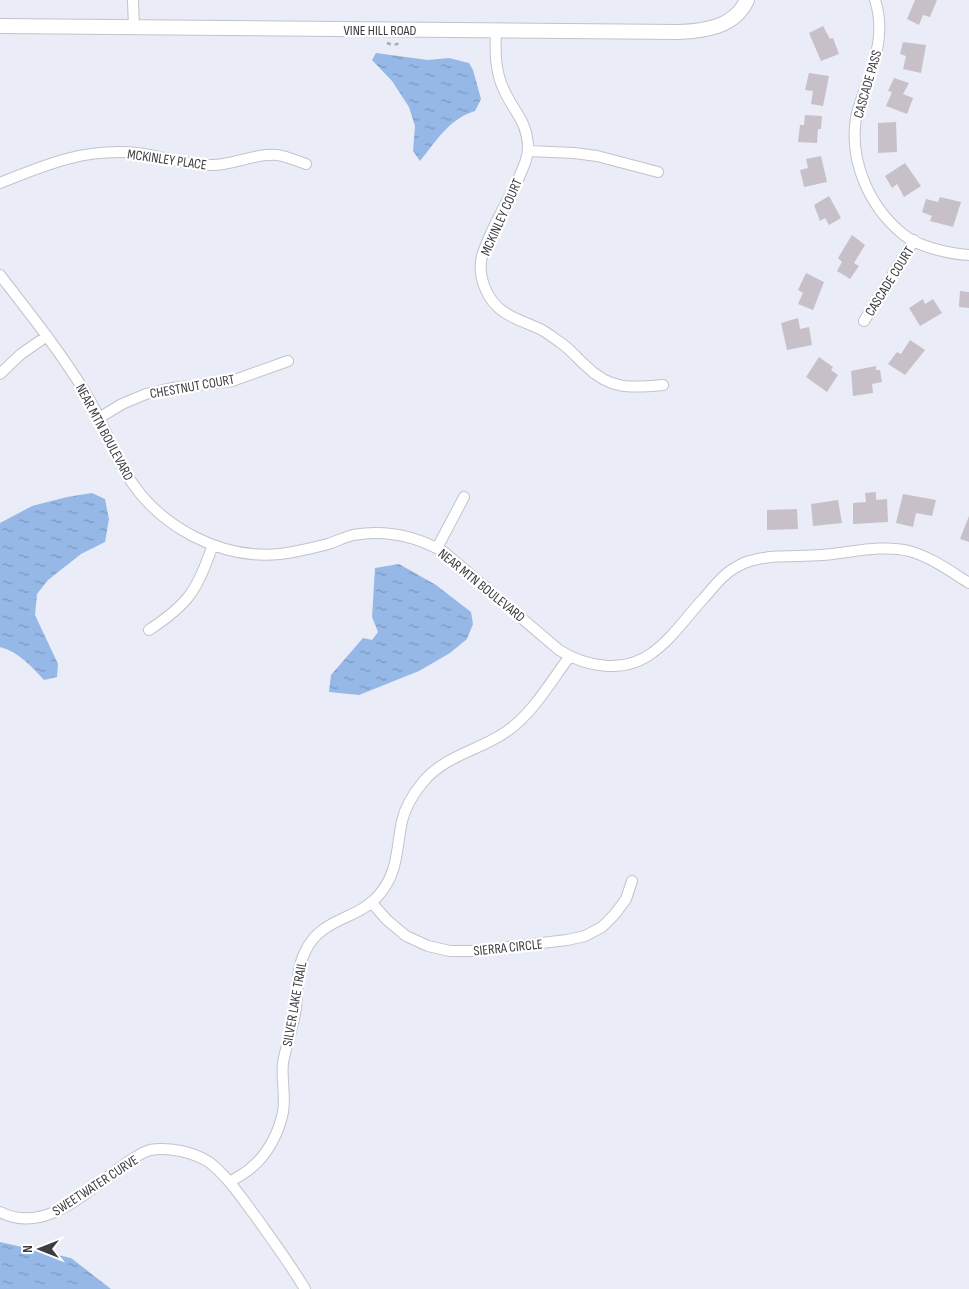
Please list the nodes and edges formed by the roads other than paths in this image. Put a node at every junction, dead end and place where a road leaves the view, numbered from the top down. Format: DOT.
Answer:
graph roads {
  1 [pos="134,0"];
  2 [pos="748,0"];
  3 [pos="875,0"];
  4 [pos="0,26"];
  5 [pos="134,28"];
  6 [pos="496,31"];
  7 [pos="528,151"];
  8 [pos="306,164"];
  9 [pos="658,172"];
  10 [pos="0,183"];
  11 [pos="914,240"];
  12 [pos="969,255"];
  13 [pos="0,275"];
  14 [pos="864,321"];
  15 [pos="47,336"];
  16 [pos="288,362"];
  17 [pos="0,374"];
  18 [pos="663,385"];
  19 [pos="99,418"];
  20 [pos="464,497"];
  21 [pos="213,546"];
  22 [pos="437,548"];
  23 [pos="969,583"];
  24 [pos="149,630"];
  25 [pos="570,656"];
  26 [pos="632,881"];
  27 [pos="372,902"];
  28 [pos="230,1182"];
  29 [pos="0,1212"];
  30 [pos="305,1289"];
  1 -- 5 [label="street"];
  2 -- 6 [label="street, VINE HILL ROAD"];
  3 -- 11 [label="street, CASCADE PASS"];
  4 -- 5 [label="street, VINE HILL ROAD"];
  5 -- 6 [label="street, VINE HILL ROAD"];
  6 -- 7 [label="street, MCKINLEY COURT"];
  7 -- 9 [label="street"];
  7 -- 18 [label="street, MCKINLEY COURT"];
  8 -- 10 [label="street, MCKINLEY PLACE"];
  11 -- 12 [label="street, CASCADE PASS"];
  11 -- 14 [label="street, CASCADE COURT"];
  13 -- 15 [label="street, NEAR MTN BOULEVARD"];
  15 -- 17 [label="street"];
  15 -- 19 [label="street, NEAR MTN BOULEVARD"];
  16 -- 19 [label="street, CHESTNUT COURT"];
  19 -- 21 [label="street, NEAR MTN BOULEVARD"];
  20 -- 22 [label="street"];
  21 -- 22 [label="street, NEAR MTN BOULEVARD"];
  21 -- 24 [label="street"];
  22 -- 25 [label="street, NEAR MTN BOULEVARD"];
  23 -- 25 [label="street, NEAR MTN BOULEVARD"];
  25 -- 27 [label="street, SILVER LAKE TRAIL"];
  26 -- 27 [label="street, SIERRA CIRCLE"];
  27 -- 28 [label="street, SILVER LAKE TRAIL"];
  28 -- 29 [label="street, SWEETWATER CURVE"];
  28 -- 30 [label="street, SWEETWATER CURVE"];
}
